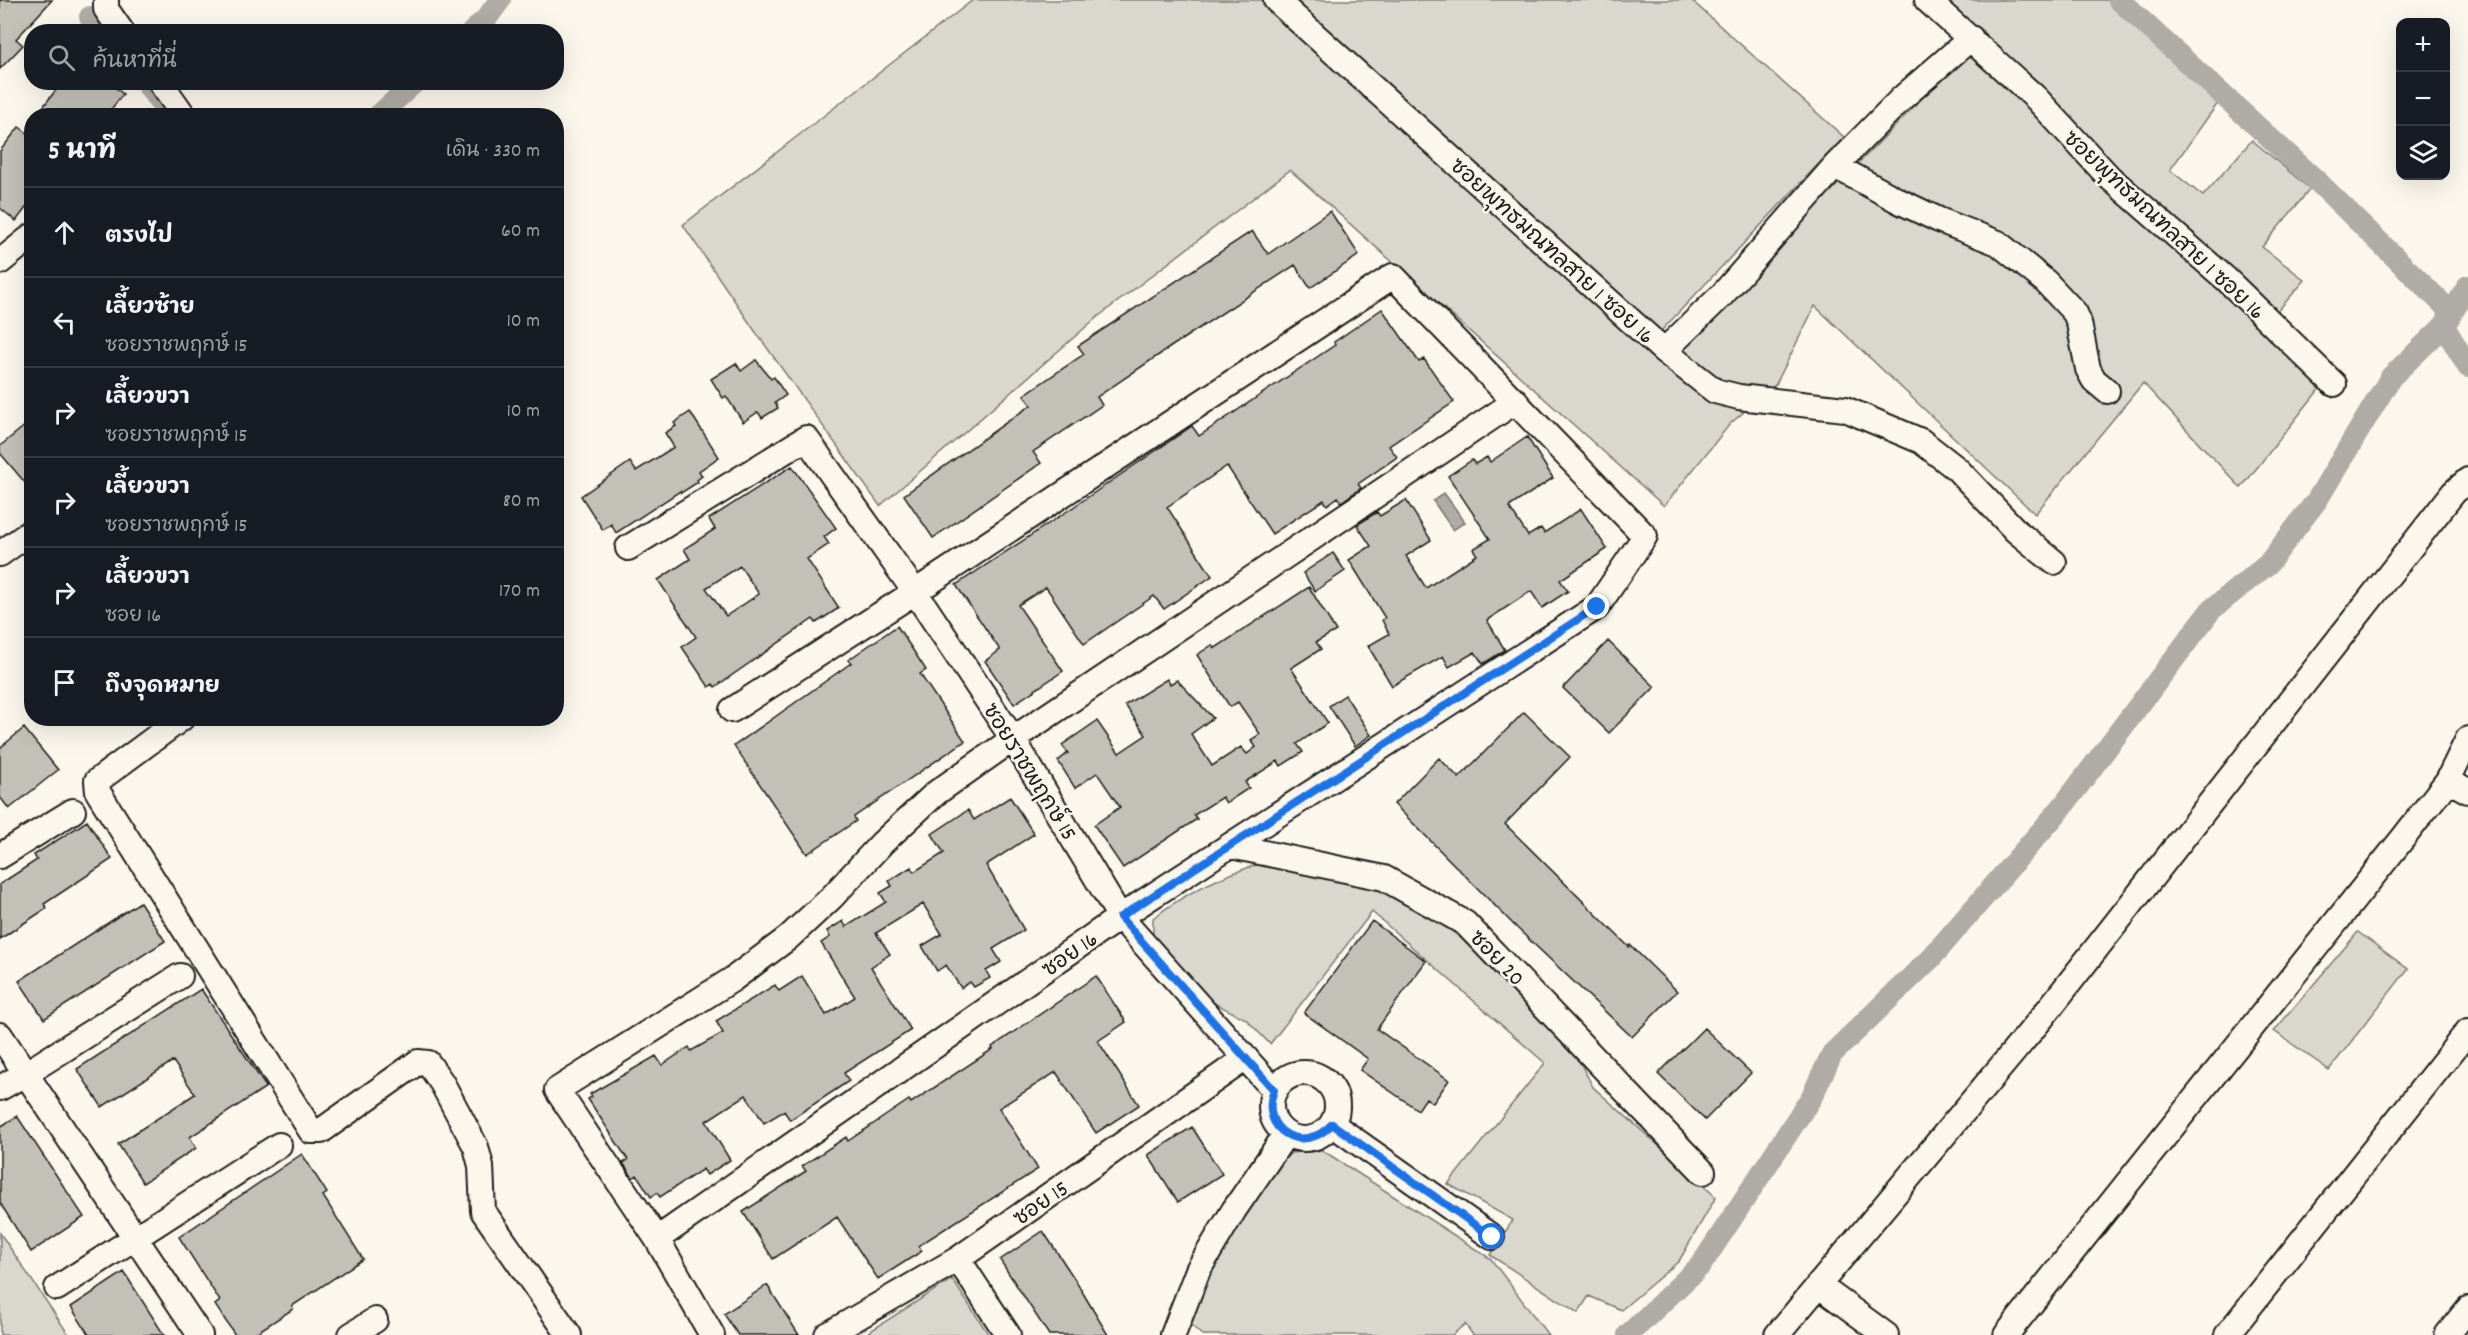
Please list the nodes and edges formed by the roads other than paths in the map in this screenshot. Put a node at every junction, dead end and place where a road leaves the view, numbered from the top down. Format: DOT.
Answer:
graph roads {
  1 [pos="106,0"];
  2 [pos="1276,0"];
  3 [pos="1927,0"];
  4 [pos="116,24"];
  5 [pos="1971,38"];
  6 [pos="166,90"];
  7 [pos="178,108"];
  8 [pos="1835,165"];
  9 [pos="24,242"];
  10 [pos="0,262"];
  11 [pos="1664,351"];
  12 [pos="2334,384"];
  13 [pos="2108,391"];
  14 [pos="1516,401"];
  15 [pos="2468,480"];
  16 [pos="24,537"];
  17 [pos="628,548"];
  18 [pos="0,554"];
  19 [pos="2054,562"];
  20 [pos="915,592"];
  21 [pos="732,710"];
  22 [pos="171,726"];
  23 [pos="1013,739"];
  24 [pos="2468,739"];
  25 [pos="2458,785"];
  26 [pos="73,811"];
  27 [pos="1231,846"];
  28 [pos="0,856"];
  29 [pos="1120,917"];
  30 [pos="180,976"];
  31 [pos="2468,1031"];
  32 [pos="0,1035"];
  33 [pos="1246,1058"];
  34 [pos="26,1074"];
  35 [pos="0,1088"];
  36 [pos="1274,1090"];
  37 [pos="1332,1124"];
  38 [pos="1286,1134"];
  39 [pos="279,1145"];
  40 [pos="1703,1172"];
  41 [pos="1492,1237"];
  42 [pos="134,1238"];
  43 [pos="657,1239"];
  44 [pos="958,1259"];
  45 [pos="1818,1285"];
  46 [pos="57,1288"];
  47 [pos="2468,1309"];
  48 [pos="375,1320"];
  49 [pos="200,1335"];
  50 [pos="351,1335"];
  51 [pos="569,1335"];
  52 [pos="712,1335"];
  53 [pos="827,1335"];
  54 [pos="1008,1335"];
  55 [pos="1173,1335"];
  56 [pos="1777,1335"];
  57 [pos="1886,1335"];
  58 [pos="2006,1335"];
  59 [pos="2227,1335"];
  60 [pos="2447,1335"];
  1 -- 4 [label="street"];
  2 -- 11 [label="street, ซอยพุทธมณฑลสาย 1 ซอย 16"];
  3 -- 5 [label="street, ซอยพุทธมณฑลสาย 1 ซอย 16"];
  5 -- 8 [label="street, ซอยพุทธมณฑลสาย 1 ซอย 16"];
  5 -- 12 [label="street, ซอยพุทธมณฑลสาย 1 ซอย 16"];
  6 -- 7 [label="street"];
  8 -- 11 [label="street, ซอยพุทธมณฑลสาย 1 ซอย 16"];
  8 -- 13 [label="street"];
  9 -- 10 [label="street"];
  11 -- 19 [label="street"];
  14 -- 20 [label="street"];
  14 -- 23 [label="street"];
  14 -- 27 [label="street, ซอย 16"];
  15 -- 45 [label="street"];
  16 -- 18 [label="street"];
  17 -- 20 [label="street, ซอยราชพฤกษ์ 15"];
  20 -- 21 [label="street"];
  20 -- 23 [label="street, ซอยราชพฤกษ์ 15"];
  22 -- 51 [label="street"];
  23 -- 29 [label="street, ซอยราชพฤกษ์ 15"];
  23 -- 43 [label="street"];
  24 -- 25 [label="street"];
  25 -- 58 [label="street"];
  26 -- 28 [label="street"];
  27 -- 29 [label="street, ซอย 16"];
  27 -- 40 [label="street, ซอย 20"];
  29 -- 33 [label="street, ซอยราชพฤกษ์ 15"];
  29 -- 43 [label="street, ซอย 16"];
  30 -- 34 [label="street"];
  31 -- 59 [label="street"];
  32 -- 34 [label="street"];
  33 -- 36 [label="street, ซอยราชพฤกษ์ 15"];
  33 -- 44 [label="street, ซอย 15"];
  34 -- 35 [label="street"];
  34 -- 42 [label="street"];
  36 -- 37 [label="street"];
  36 -- 38 [label="street"];
  37 -- 38 [label="street"];
  37 -- 41 [label="street"];
  38 -- 55 [label="street"];
  39 -- 42 [label="street"];
  42 -- 46 [label="street"];
  42 -- 49 [label="street"];
  43 -- 52 [label="street"];
  44 -- 53 [label="street, ซอย 15"];
  44 -- 54 [label="street"];
  45 -- 56 [label="street"];
  45 -- 57 [label="street"];
  47 -- 60 [label="street"];
  48 -- 50 [label="street"];
}
